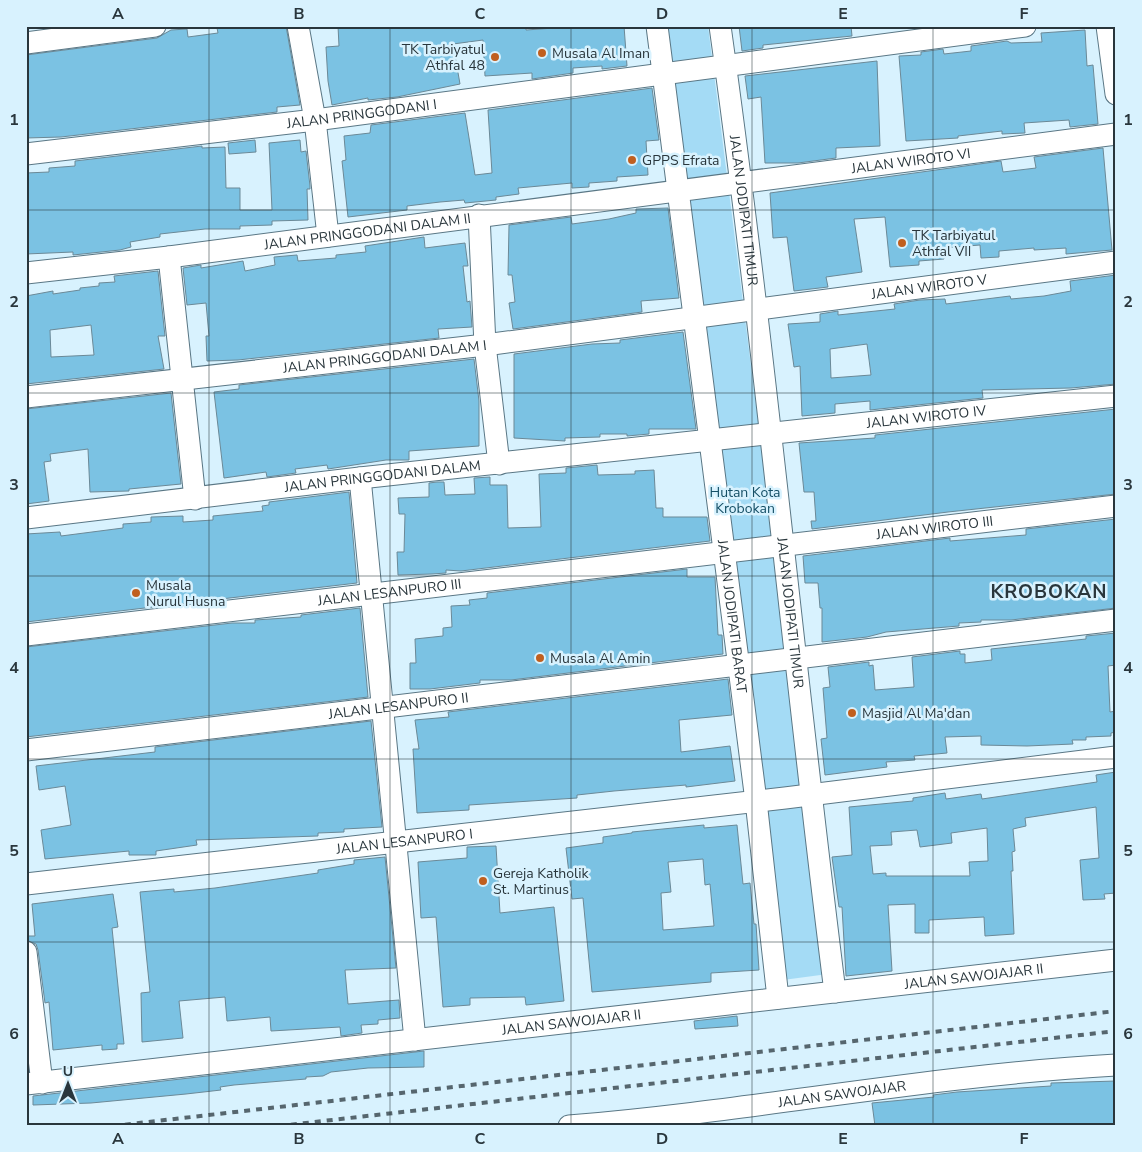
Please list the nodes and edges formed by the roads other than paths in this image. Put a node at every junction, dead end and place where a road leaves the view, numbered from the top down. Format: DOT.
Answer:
graph roads {
  1 [pos="155,26"];
  2 [pos="298,26"];
  3 [pos="657,26"];
  4 [pos="720,26"];
  5 [pos="1025,26"];
  6 [pos="1107,26"];
  7 [pos="26,43"];
  8 [pos="725,65"];
  9 [pos="663,73"];
  10 [pos="1116,94"];
  11 [pos="315,120"];
  12 [pos="1116,134"];
  13 [pos="26,154"];
  14 [pos="740,183"];
  15 [pos="708,187"];
  16 [pos="678,191"];
  17 [pos="479,215"];
  18 [pos="328,236"];
  19 [pos="169,257"];
  20 [pos="1116,262"];
  21 [pos="26,274"];
  22 [pos="749,310"];
  23 [pos="694,317"];
  24 [pos="485,345"];
  25 [pos="182,378"];
  26 [pos="1116,396"];
  27 [pos="26,397"];
  28 [pos="772,434"];
  29 [pos="738,437"];
  30 [pos="710,440"];
  31 [pos="499,464"];
  32 [pos="360,478"];
  33 [pos="196,499"];
  34 [pos="1116,506"];
  35 [pos="26,518"];
  36 [pos="784,545"];
  37 [pos="754,549"];
  38 [pos="724,553"];
  39 [pos="371,594"];
  40 [pos="1116,620"];
  41 [pos="26,635"];
  42 [pos="797,657"];
  43 [pos="739,666"];
  44 [pos="381,709"];
  45 [pos="26,750"];
  46 [pos="1116,757"];
  47 [pos="810,795"];
  48 [pos="756,802"];
  49 [pos="398,842"];
  50 [pos="26,884"];
  51 [pos="26,952"];
  52 [pos="1116,960"];
  53 [pos="835,992"];
  54 [pos="778,998"];
  55 [pos="415,1040"];
  56 [pos="1116,1065"];
  57 [pos="34,1084"];
  58 [pos="640,1123"];
  59 [pos="569,1126"];
  1 -- 7 [label="street"];
  2 -- 11 [label="street"];
  3 -- 9 [label="street, JALAN JODIPATI BARAT"];
  4 -- 8 [label="street, JALAN JODIPATI TIMUR"];
  5 -- 8 [label="street, JALAN PRINGGODANI I"];
  6 -- 10 [label="street"];
  8 -- 9 [label="street, JALAN PRINGGODANI I"];
  8 -- 14 [label="street, JALAN JODIPATI TIMUR"];
  9 -- 11 [label="street, JALAN PRINGGODANI I"];
  9 -- 16 [label="street, JALAN JODIPATI BARAT"];
  11 -- 13 [label="street, JALAN PRINGGODANI I"];
  11 -- 18 [label="street"];
  12 -- 14 [label="street, JALAN WIROTO VI"];
  14 -- 15 [label="street, JALAN WIROTO VI"];
  14 -- 22 [label="street, JALAN JODIPATI TIMUR"];
  15 -- 16 [label="street, JALAN PRINGGODANI DALAM II"];
  16 -- 17 [label="street, JALAN PRINGGODANI DALAM II"];
  16 -- 23 [label="street, JALAN JODIPATI BARAT"];
  17 -- 18 [label="street, JALAN PRINGGODANI DALAM II"];
  17 -- 24 [label="street"];
  18 -- 19 [label="street, JALAN PRINGGODANI DALAM II"];
  19 -- 21 [label="street, JALAN PRINGGODANI DALAM II"];
  19 -- 25 [label="street"];
  20 -- 22 [label="street, JALAN WIROTO V"];
  22 -- 23 [label="street, JALAN PRINGGODANI DALAM I"];
  22 -- 28 [label="street, JALAN JODIPATI TIMUR"];
  23 -- 24 [label="street, JALAN PRINGGODANI DALAM I"];
  23 -- 30 [label="street, JALAN JODIPATI BARAT"];
  24 -- 25 [label="street, JALAN PRINGGODANI DALAM I"];
  24 -- 31 [label="street"];
  25 -- 27 [label="street, JALAN PRINGGODANI DALAM I"];
  25 -- 33 [label="street"];
  26 -- 28 [label="street, JALAN WIROTO IV"];
  28 -- 29 [label="street, JALAN WIROTO IV"];
  28 -- 36 [label="street, JALAN JODIPATI TIMUR"];
  29 -- 30 [label="street, JALAN PRINGGODANI DALAM"];
  30 -- 31 [label="street, JALAN PRINGGODANI DALAM"];
  30 -- 38 [label="street, JALAN JODIPATI BARAT"];
  31 -- 32 [label="street, JALAN PRINGGODANI DALAM"];
  32 -- 33 [label="street, JALAN PRINGGODANI DALAM"];
  32 -- 39 [label="street"];
  33 -- 35 [label="street, JALAN PRINGGODANI DALAM"];
  34 -- 36 [label="street, JALAN WIROTO III"];
  36 -- 37 [label="street, JALAN WIROTO III"];
  36 -- 42 [label="street, JALAN JODIPATI TIMUR"];
  37 -- 38 [label="street, JALAN LESANPURO III"];
  38 -- 39 [label="street, JALAN LESANPURO III"];
  38 -- 43 [label="street, JALAN JODIPATI BARAT"];
  39 -- 41 [label="street, JALAN LESANPURO III"];
  39 -- 44 [label="street"];
  40 -- 42 [label="street, JALAN LESANPURO II"];
  42 -- 43 [label="street, JALAN LESANPURO II"];
  42 -- 47 [label="street, JALAN JODIPATI TIMUR"];
  43 -- 44 [label="street, JALAN LESANPURO II"];
  43 -- 48 [label="street, JALAN JODIPATI BARAT"];
  44 -- 45 [label="street, JALAN LESANPURO II"];
  44 -- 49 [label="street"];
  46 -- 47 [label="street, JALAN LESANPURO I"];
  47 -- 48 [label="street, JALAN LESANPURO I"];
  47 -- 53 [label="street, JALAN JODIPATI TIMUR"];
  48 -- 49 [label="street, JALAN LESANPURO I"];
  48 -- 54 [label="street, JALAN JODIPATI BARAT"];
  49 -- 50 [label="street, JALAN LESANPURO I"];
  49 -- 55 [label="street"];
  51 -- 57 [label="street"];
  52 -- 53 [label="street, JALAN SAWOJAJAR II"];
  53 -- 54 [label="street, JALAN SAWOJAJAR II"];
  54 -- 55 [label="street, JALAN SAWOJAJAR II"];
  55 -- 57 [label="street, JALAN SAWOJAJAR II"];
  56 -- 58 [label="street, JALAN SAWOJAJAR"];
  58 -- 59 [label="street, JALAN SAWOJAJAR"];
}
